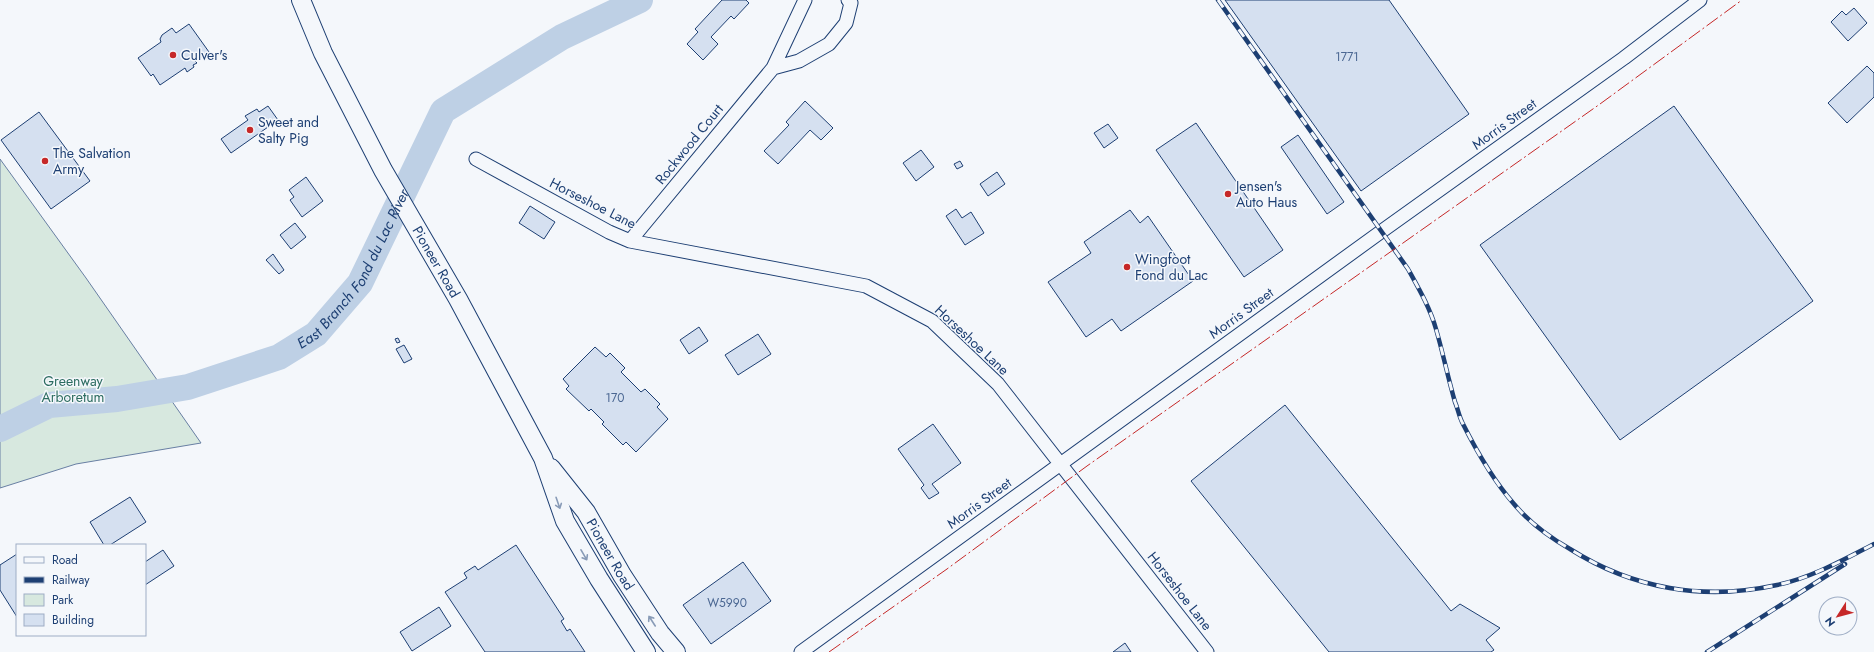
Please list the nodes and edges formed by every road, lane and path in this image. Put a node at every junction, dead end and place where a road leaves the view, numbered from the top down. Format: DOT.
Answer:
graph roads {
  1 [pos="301,0"];
  2 [pos="805,0"];
  3 [pos="848,0"];
  4 [pos="1700,0"];
  5 [pos="773,68"];
  6 [pos="476,159"];
  7 [pos="630,241"];
  8 [pos="543,458"];
  9 [pos="1060,464"];
  10 [pos="646,652"];
  11 [pos="676,652"];
  12 [pos="801,652"];
  13 [pos="1207,652"];
  1 -- 8 [label="main road, Pioneer Road"];
  2 -- 5 [label="street, Rockwood Court"];
  3 -- 5 [label="street"];
  4 -- 9 [label="street, Morris Street"];
  5 -- 7 [label="street, Rockwood Court"];
  6 -- 7 [label="street, Horseshoe Lane"];
  7 -- 9 [label="street, Horseshoe Lane"];
  8 -- 10 [label="main road, Pioneer Road, one-way"];
  11 -- 8 [label="main road, Pioneer Road, one-way"];
  9 -- 12 [label="street, Morris Street"];
  9 -- 13 [label="street, Horseshoe Lane"];
}
